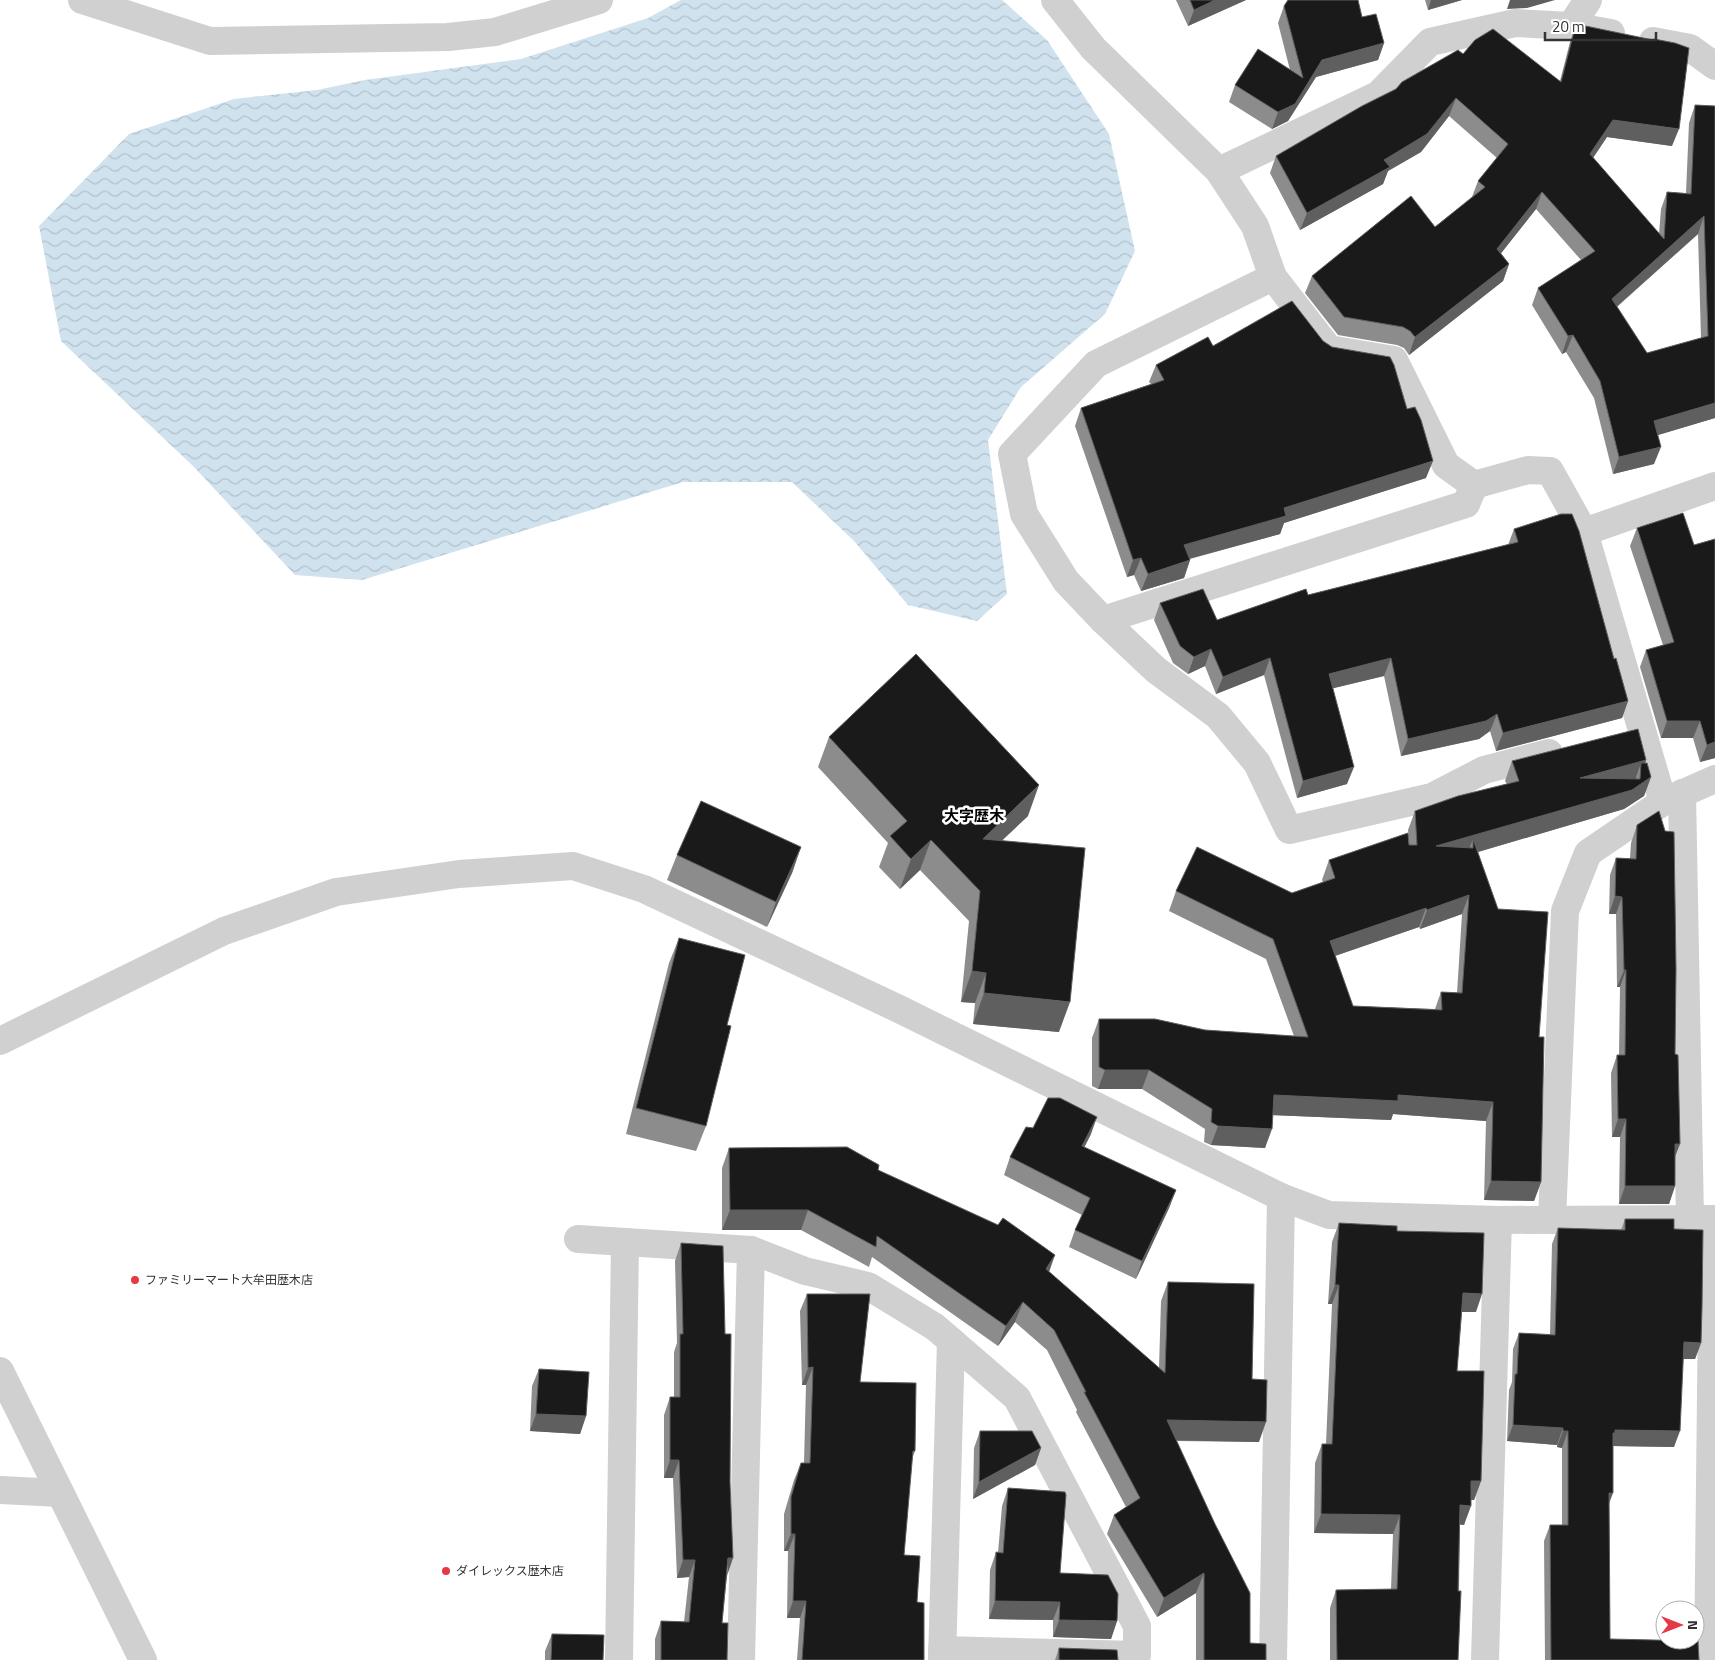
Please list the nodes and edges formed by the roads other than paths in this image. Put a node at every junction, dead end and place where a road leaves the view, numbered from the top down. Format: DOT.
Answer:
graph roads {
  1 [pos="82,0"];
  2 [pos="599,0"];
  3 [pos="1055,0"];
  4 [pos="1588,0"];
  5 [pos="1571,26"];
  6 [pos="1715,66"];
  7 [pos="1219,171"];
  8 [pos="1273,277"];
  9 [pos="1474,485"];
  10 [pos="1715,486"];
  11 [pos="1584,532"];
  12 [pos="1103,620"];
  13 [pos="1642,729"];
  14 [pos="1614,736"];
  15 [pos="1577,746"];
  16 [pos="1715,779"];
  17 [pos="1673,797"];
  18 [pos="0,1041"];
  19 [pos="1281,1197"];
  20 [pos="1706,1219"];
  21 [pos="1498,1220"];
  22 [pos="1552,1220"];
  23 [pos="578,1239"];
  24 [pos="625,1242"];
  25 [pos="751,1250"];
  26 [pos="951,1341"];
  27 [pos="0,1372"];
  28 [pos="0,1490"];
  29 [pos="60,1493"];
  30 [pos="942,1655"];
  31 [pos="143,1660"];
  32 [pos="619,1660"];
  33 [pos="741,1660"];
  34 [pos="1273,1660"];
  35 [pos="1485,1660"];
  36 [pos="1708,1660"];
  1 -- 2 [label="street"];
  3 -- 7 [label="street"];
  4 -- 5 [label="street"];
  5 -- 6 [label="street"];
  5 -- 7 [label="street"];
  7 -- 8 [label="street"];
  8 -- 9 [label="street"];
  8 -- 12 [label="street"];
  9 -- 11 [label="street"];
  9 -- 12 [label="street"];
  10 -- 11 [label="street"];
  11 -- 13 [label="street"];
  12 -- 15 [label="street"];
  13 -- 14 [label="street"];
  13 -- 17 [label="street"];
  16 -- 17 [label="street"];
  17 -- 20 [label="street"];
  17 -- 22 [label="street"];
  18 -- 19 [label="street"];
  19 -- 21 [label="street"];
  19 -- 34 [label="street"];
  20 -- 22 [label="street"];
  20 -- 36 [label="street"];
  21 -- 22 [label="street"];
  21 -- 35 [label="street"];
  23 -- 24 [label="street"];
  24 -- 25 [label="street"];
  24 -- 32 [label="street"];
  25 -- 26 [label="street"];
  25 -- 33 [label="street"];
  26 -- 30 [label="street"];
  26 -- 30 [label="street"];
  27 -- 29 [label="street"];
  28 -- 29 [label="street"];
  29 -- 31 [label="street"];
}
